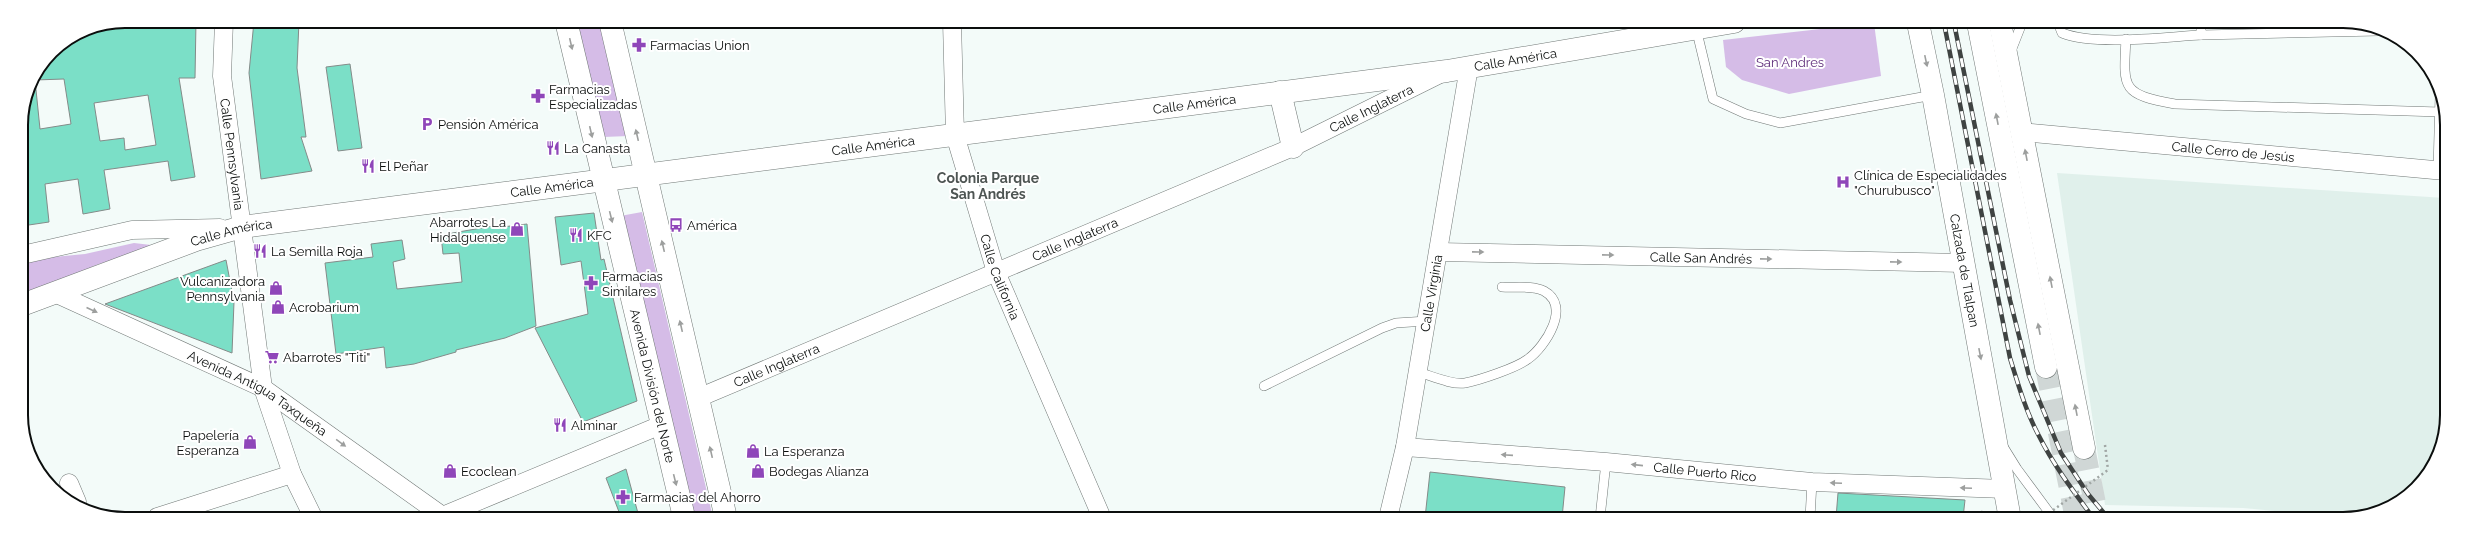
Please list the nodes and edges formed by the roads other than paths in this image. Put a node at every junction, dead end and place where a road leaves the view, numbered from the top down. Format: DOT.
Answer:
graph roads {
  1 [pos="224,28"];
  2 [pos="568,28"];
  3 [pos="612,28"];
  4 [pos="952,28"];
  5 [pos="1680,28"];
  6 [pos="1697,28"];
  7 [pos="1919,28"];
  8 [pos="1979,28"];
  9 [pos="2001,28"];
  10 [pos="2020,28"];
  11 [pos="2060,28"];
  12 [pos="2201,28"];
  13 [pos="2367,31"];
  14 [pos="2202,35"];
  15 [pos="2126,39"];
  16 [pos="2007,62"];
  17 [pos="1468,67"];
  18 [pos="1447,71"];
  19 [pos="1280,92"];
  20 [pos="1933,95"];
  21 [pos="2439,112"];
  22 [pos="2021,132"];
  23 [pos="955,135"];
  24 [pos="1293,147"];
  25 [pos="2440,170"];
  26 [pos="646,173"];
  27 [pos="602,179"];
  28 [pos="242,227"];
  29 [pos="1439,252"];
  30 [pos="28,254"];
  31 [pos="1963,263"];
  32 [pos="996,272"];
  33 [pos="1502,287"];
  34 [pos="57,294"];
  35 [pos="28,303"];
  36 [pos="1427,321"];
  37 [pos="2046,367"];
  38 [pos="1418,372"];
  39 [pos="1264,386"];
  40 [pos="263,388"];
  41 [pos="698,398"];
  42 [pos="661,425"];
  43 [pos="1994,432"];
  44 [pos="1405,447"];
  45 [pos="2084,448"];
  46 [pos="1606,462"];
  47 [pos="292,474"];
  48 [pos="1812,482"];
  49 [pos="69,484"];
  50 [pos="2005,489"];
  51 [pos="75,498"];
  52 [pos="173,512"];
  53 [pos="311,512"];
  54 [pos="435,512"];
  55 [pos="454,512"];
  56 [pos="683,512"];
  57 [pos="725,512"];
  58 [pos="1099,512"];
  59 [pos="1389,512"];
  60 [pos="1601,512"];
  61 [pos="1810,512"];
  62 [pos="2009,512"];
  63 [pos="2049,512"];
  1 -- 28 [label="street, Calle Pennsylvania"];
  2 -- 27 [label="main road, Avenida División del Norte, one-way"];
  26 -- 3 [label="main road, one-way"];
  4 -- 23 [label="street, Calle California"];
  5 -- 17 [label="main road, Calle América"];
  6 -- 20 [label="lane"];
  7 -- 20 [label="main road, Calzada de Tlalpan, one-way"];
  37 -- 8 [label="main road, one-way"];
  9 -- 16 [label="main road"];
  10 -- 16 [label="lane"];
  11 -- 15 [label="lane"];
  12 -- 14 [label="lane"];
  13 -- 14 [label="lane"];
  14 -- 15 [label="lane"];
  15 -- 21 [label="lane"];
  16 -- 22 [label="main road"];
  17 -- 18 [label="main road, Calle América"];
  17 -- 29 [label="street, Calle Virginia"];
  18 -- 19 [label="main road, Calle América"];
  18 -- 24 [label="street, Calle Inglaterra"];
  19 -- 23 [label="main road, Calle América"];
  19 -- 24 [label="main road"];
  20 -- 31 [label="main road, Calzada de Tlalpan"];
  22 -- 25 [label="street, Calle Cerro de Jesús"];
  45 -- 22 [label="main road, one-way"];
  23 -- 26 [label="main road, Calle América"];
  23 -- 32 [label="street, Calle California"];
  24 -- 32 [label="street, Calle Inglaterra"];
  26 -- 27 [label="main road, Calle América"];
  41 -- 26 [label="main road, one-way"];
  27 -- 28 [label="main road, Calle América"];
  27 -- 42 [label="main road, Avenida División del Norte, one-way"];
  28 -- 30 [label="street"];
  28 -- 34 [label="main road, Calle América"];
  28 -- 40 [label="street, Calle Pennsylvania"];
  29 -- 31 [label="street, Calle San Andrés, one-way"];
  29 -- 36 [label="street, Calle Virginia"];
  31 -- 43 [label="main road, Calzada de Tlalpan, one-way"];
  32 -- 41 [label="street, Calle Inglaterra"];
  32 -- 58 [label="street, Calle California"];
  33 -- 38 [label="lane"];
  34 -- 35 [label="main road, Calle América"];
  34 -- 40 [label="street, Avenida Antigua Taxqueña, one-way"];
  36 -- 38 [label="street, Calle Virginia"];
  36 -- 39 [label="lane"];
  38 -- 44 [label="street, Calle Virginia"];
  40 -- 47 [label="street, Calle Pennsylvania"];
  40 -- 54 [label="street, Avenida Antigua Taxqueña, one-way"];
  57 -- 41 [label="main road, one-way"];
  42 -- 55 [label="street"];
  42 -- 56 [label="main road, Avenida División del Norte, one-way"];
  43 -- 50 [label="main road, Calzada de Tlalpan"];
  43 -- 63 [label="lane"];
  46 -- 44 [label="street, Calle Puerto Rico, one-way"];
  44 -- 59 [label="street, Calle Virginia"];
  48 -- 46 [label="street, Calle Puerto Rico, one-way"];
  46 -- 60 [label="lane"];
  47 -- 52 [label="street"];
  47 -- 53 [label="street, Calle Pennsylvania"];
  50 -- 48 [label="street, Calle Puerto Rico, one-way"];
  48 -- 61 [label="lane"];
  49 -- 51 [label="street"];
  50 -- 62 [label="main road, Calzada de Tlalpan"];
}
